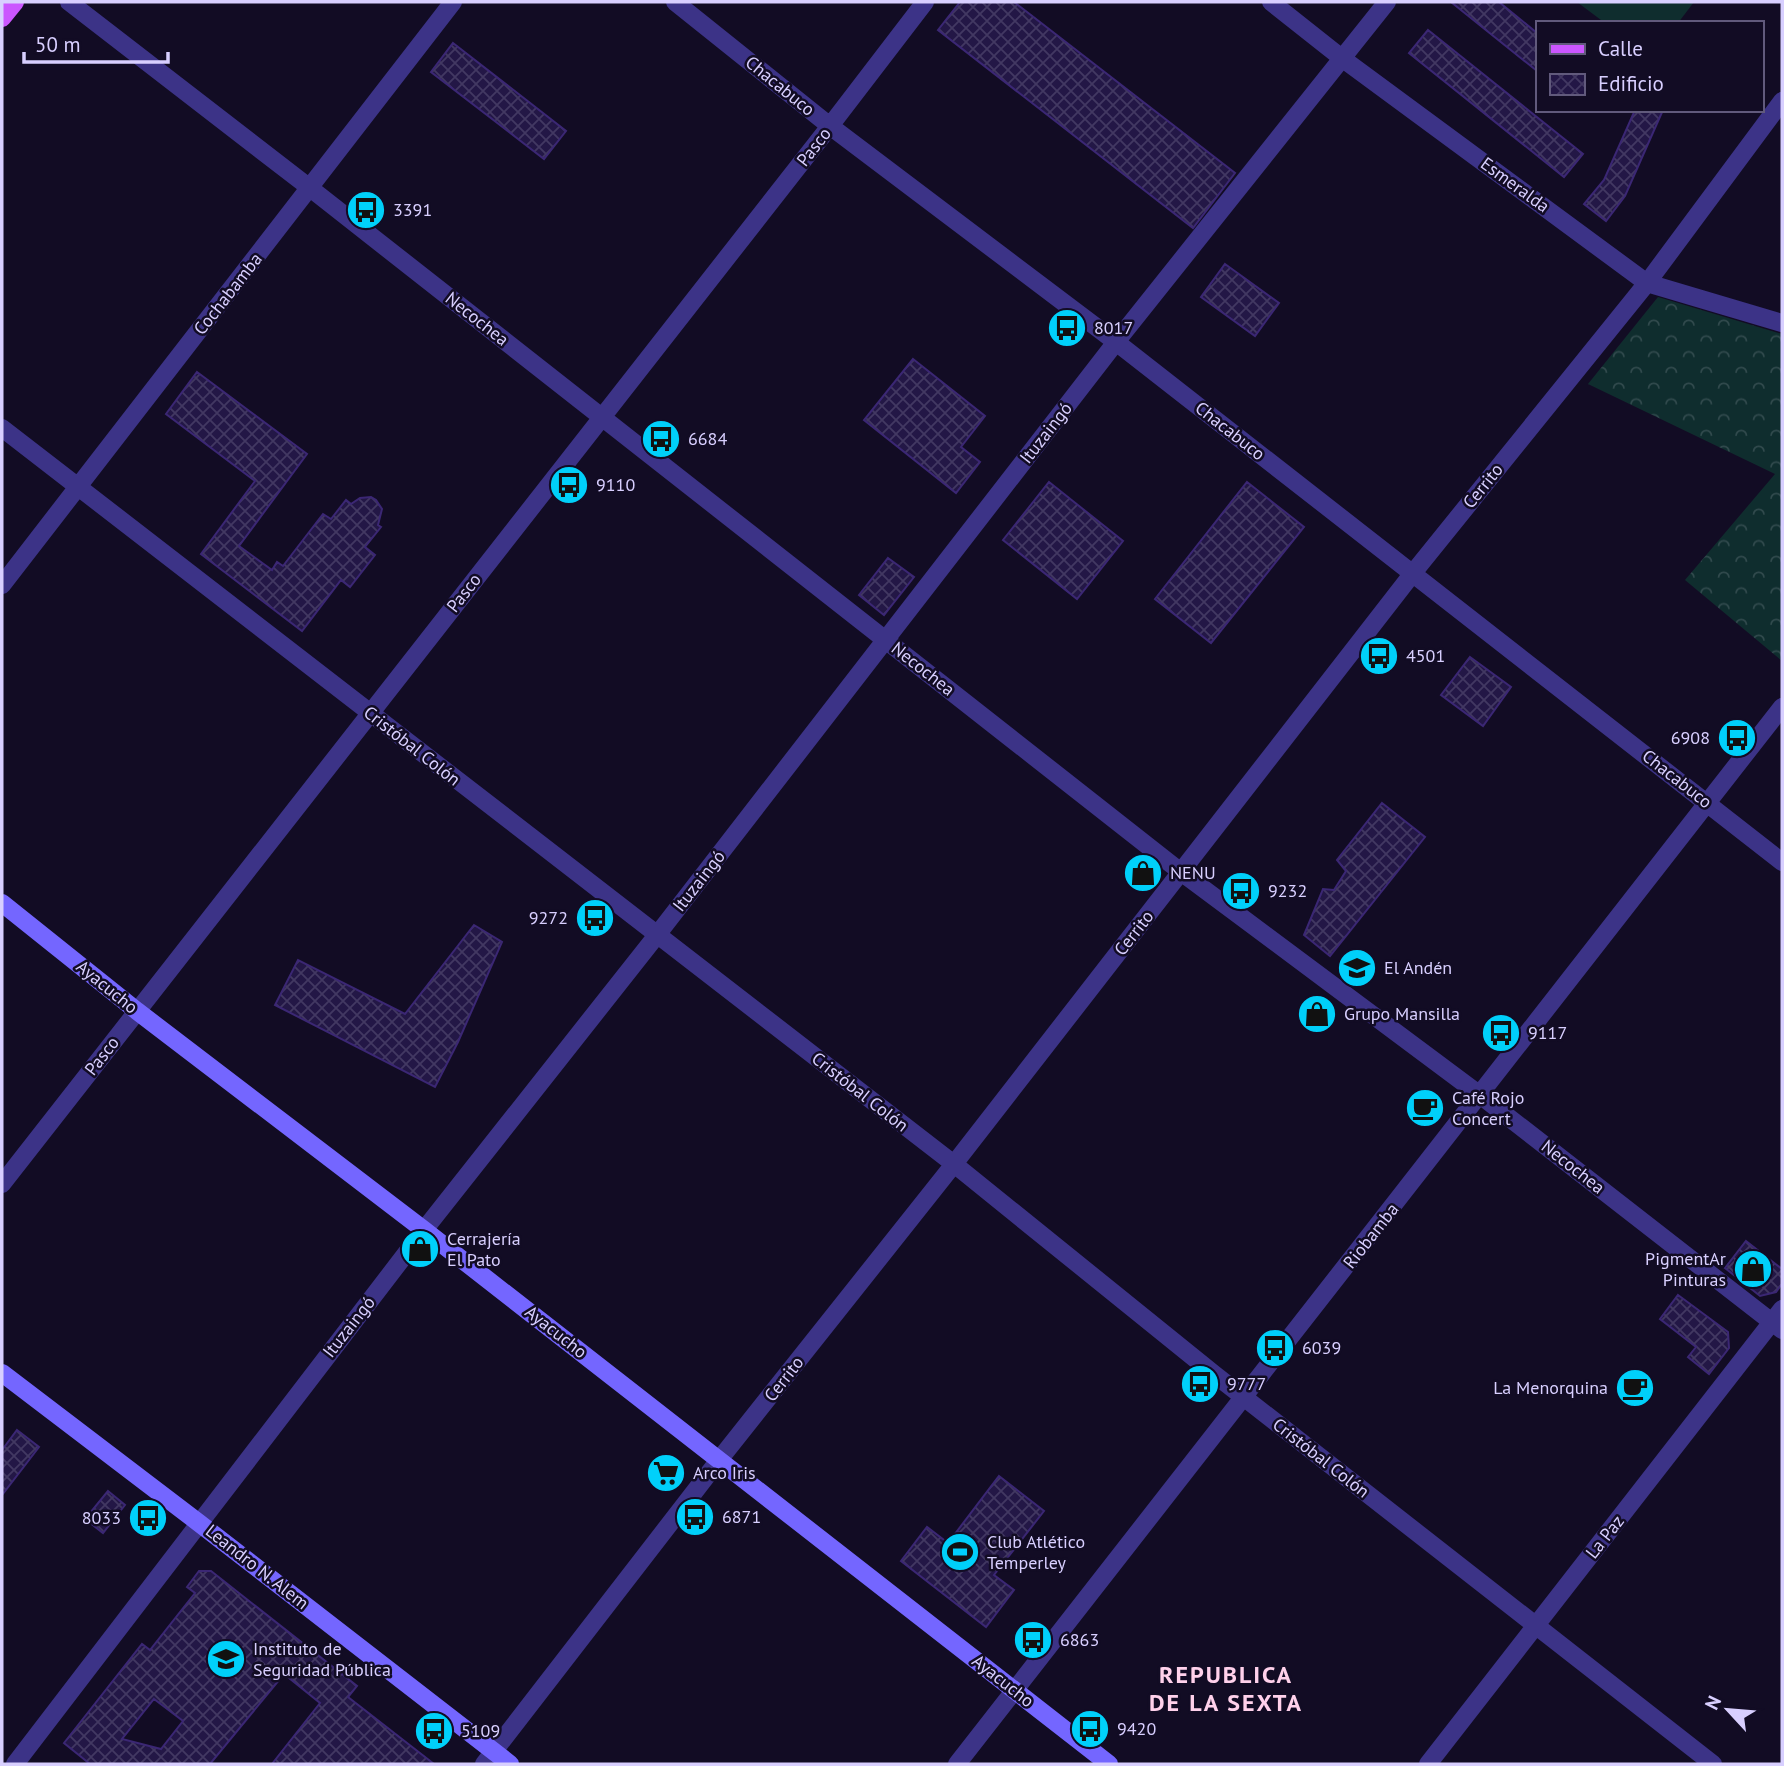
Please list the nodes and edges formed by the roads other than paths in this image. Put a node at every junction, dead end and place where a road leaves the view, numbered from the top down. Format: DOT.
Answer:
graph roads {
  1 [pos="15,2"];
  2 [pos="69,2"];
  3 [pos="453,2"];
  4 [pos="675,2"];
  5 [pos="925,2"];
  6 [pos="1271,2"];
  7 [pos="1387,2"];
  8 [pos="2,18"];
  9 [pos="1343,59"];
  10 [pos="1782,101"];
  11 [pos="830,127"];
  12 [pos="310,188"];
  13 [pos="1647,283"];
  14 [pos="1782,323"];
  15 [pos="1116,342"];
  16 [pos="602,417"];
  17 [pos="2,428"];
  18 [pos="78,488"];
  19 [pos="1413,573"];
  20 [pos="2,585"];
  21 [pos="886,640"];
  22 [pos="1782,707"];
  23 [pos="370,713"];
  24 [pos="1707,803"];
  25 [pos="1782,862"];
  26 [pos="1181,872"];
  27 [pos="2,902"];
  28 [pos="657,935"];
  29 [pos="137,1011"];
  30 [pos="1480,1095"];
  31 [pos="954,1164"];
  32 [pos="2,1184"];
  33 [pos="424,1230"];
  34 [pos="1779,1321"];
  35 [pos="2,1373"];
  36 [pos="1245,1398"];
  37 [pos="719,1460"];
  38 [pos="199,1522"];
  39 [pos="1536,1626"];
  40 [pos="1014,1690"];
  41 [pos="489,1758"];
  42 [pos="15,1764"];
  43 [pos="510,1764"];
  44 [pos="957,1764"];
  45 [pos="1109,1764"];
  46 [pos="1428,1764"];
  47 [pos="1713,1764"];
  1 -- 8 [label="main road"];
  2 -- 12 [label="street, Necochea"];
  3 -- 12 [label="street, Cochabamba"];
  4 -- 11 [label="street, Chacabuco"];
  5 -- 11 [label="street, Pasco"];
  6 -- 9 [label="street, Esmeralda"];
  7 -- 9 [label="street, Ituzaingó"];
  9 -- 13 [label="street, Esmeralda"];
  9 -- 15 [label="street, Ituzaingó"];
  10 -- 13 [label="street, Cerrito"];
  11 -- 15 [label="street, Chacabuco"];
  11 -- 16 [label="street, Pasco"];
  12 -- 16 [label="street, Necochea"];
  12 -- 18 [label="street, Cochabamba"];
  13 -- 14 [label="street, Esmeralda"];
  13 -- 19 [label="street, Cerrito"];
  15 -- 19 [label="street, Chacabuco"];
  15 -- 21 [label="street, Ituzaingó"];
  16 -- 21 [label="street, Necochea"];
  16 -- 23 [label="street, Pasco"];
  17 -- 18 [label="street, Cristóbal Colón"];
  18 -- 20 [label="street, Cochabamba"];
  18 -- 23 [label="street, Cristóbal Colón"];
  19 -- 24 [label="street, Chacabuco"];
  19 -- 26 [label="street, Cerrito"];
  21 -- 26 [label="street, Necochea"];
  21 -- 28 [label="street, Ituzaingó"];
  22 -- 24 [label="street, Riobamba"];
  23 -- 28 [label="street, Cristóbal Colón"];
  23 -- 29 [label="street, Pasco"];
  24 -- 25 [label="street, Chacabuco"];
  24 -- 30 [label="street, Riobamba"];
  26 -- 30 [label="street, Necochea"];
  26 -- 31 [label="street, Cerrito"];
  27 -- 29 [label="main road, Ayacucho"];
  28 -- 31 [label="street, Cristóbal Colón"];
  28 -- 33 [label="street, Ituzaingó"];
  29 -- 32 [label="street, Pasco"];
  29 -- 33 [label="main road, Ayacucho"];
  30 -- 34 [label="street, Necochea"];
  30 -- 36 [label="street, Riobamba"];
  31 -- 36 [label="street, Cristóbal Colón"];
  31 -- 37 [label="street, Cerrito"];
  33 -- 37 [label="main road, Ayacucho"];
  33 -- 38 [label="street, Ituzaingó"];
  34 -- 39 [label="street, La Paz"];
  35 -- 38 [label="main road, Leandro N. Alem"];
  36 -- 39 [label="street, Cristóbal Colón"];
  36 -- 40 [label="street, Riobamba"];
  37 -- 40 [label="main road, Ayacucho"];
  37 -- 41 [label="street, Cerrito"];
  38 -- 41 [label="main road, Leandro N. Alem"];
  38 -- 42 [label="street, Ituzaingó"];
  39 -- 46 [label="street, La Paz"];
  39 -- 47 [label="street, Cristóbal Colón"];
  40 -- 44 [label="street, Riobamba"];
  40 -- 45 [label="main road, Ayacucho"];
  41 -- 43 [label="main road, Leandro N. Alem"];
}
